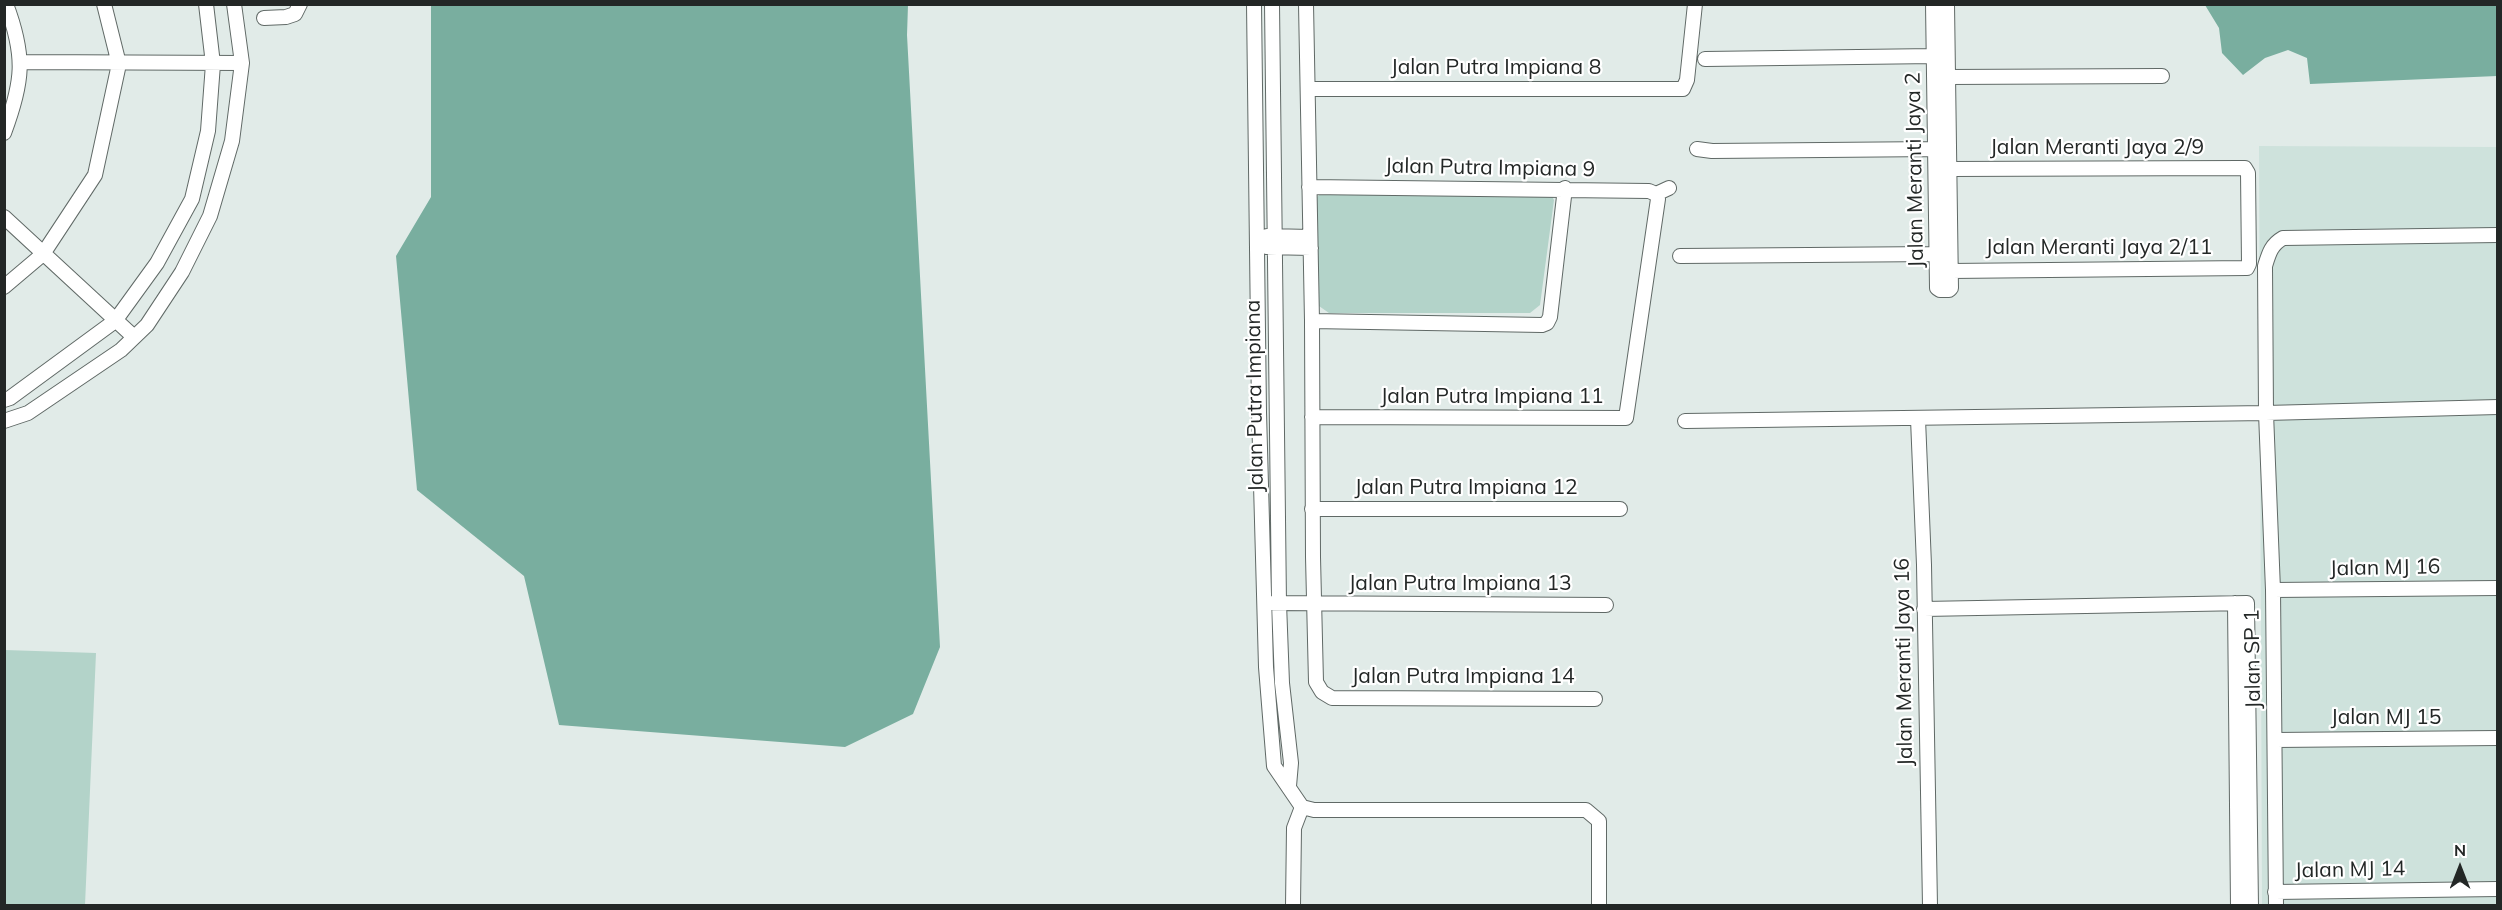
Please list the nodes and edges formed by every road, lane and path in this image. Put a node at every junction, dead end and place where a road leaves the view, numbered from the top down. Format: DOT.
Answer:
graph roads {
  1 [pos="6,4"];
  2 [pos="104,4"];
  3 [pos="206,4"];
  4 [pos="234,4"];
  5 [pos="300,4"];
  6 [pos="1254,4"];
  7 [pos="1272,4"];
  8 [pos="1306,4"];
  9 [pos="1695,4"];
  10 [pos="1940,6"];
  11 [pos="264,18"];
  12 [pos="1934,56"];
  13 [pos="1705,59"];
  14 [pos="21,62"];
  15 [pos="242,63"];
  16 [pos="119,64"];
  17 [pos="213,64"];
  18 [pos="2162,76"];
  19 [pos="1948,77"];
  20 [pos="1308,89"];
  21 [pos="4,133"];
  22 [pos="1697,149"];
  23 [pos="1936,149"];
  24 [pos="1949,169"];
  25 [pos="1309,187"];
  26 [pos="1565,189"];
  27 [pos="1663,191"];
  28 [pos="4,217"];
  29 [pos="2498,235"];
  30 [pos="1258,242"];
  31 [pos="1275,242"];
  32 [pos="1310,242"];
  33 [pos="43,254"];
  34 [pos="1937,254"];
  35 [pos="1680,256"];
  36 [pos="2247,268"];
  37 [pos="1951,271"];
  38 [pos="4,286"];
  39 [pos="115,321"];
  40 [pos="1312,321"];
  41 [pos="134,337"];
  42 [pos="4,399"];
  43 [pos="2498,407"];
  44 [pos="2266,413"];
  45 [pos="1312,417"];
  46 [pos="1918,418"];
  47 [pos="4,421"];
  48 [pos="1685,421"];
  49 [pos="1312,509"];
  50 [pos="1620,509"];
  51 [pos="2498,588"];
  52 [pos="2273,590"];
  53 [pos="1264,602"];
  54 [pos="1279,603"];
  55 [pos="2241,603"];
  56 [pos="1315,604"];
  57 [pos="1605,605"];
  58 [pos="1924,609"];
  59 [pos="1595,699"];
  60 [pos="2498,738"];
  61 [pos="2275,740"];
  62 [pos="1289,786"];
  63 [pos="1302,807"];
  64 [pos="2498,889"];
  65 [pos="2276,899"];
  66 [pos="1293,906"];
  67 [pos="1599,906"];
  68 [pos="1930,906"];
  69 [pos="2238,906"];
  70 [pos="2251,906"];
  1 -- 14 [label="street"];
  2 -- 16 [label="street"];
  3 -- 17 [label="street"];
  4 -- 15 [label="street"];
  5 -- 11 [label="street"];
  6 -- 30 [label="street, Jalan Putra Impiana"];
  7 -- 31 [label="street, Jalan Putra Impiana"];
  8 -- 20 [label="street"];
  9 -- 20 [label="street, Jalan Putra Impiana 8"];
  10 -- 12 [label="street, Jalan Meranti Jaya 2"];
  10 -- 19 [label="street, Jalan Meranti Jaya 2"];
  12 -- 13 [label="street"];
  12 -- 23 [label="street, Jalan Meranti Jaya 2"];
  14 -- 16 [label="street"];
  14 -- 21 [label="street"];
  15 -- 17 [label="street"];
  15 -- 41 [label="street"];
  16 -- 17 [label="street"];
  16 -- 33 [label="street"];
  17 -- 39 [label="street"];
  18 -- 19 [label="street"];
  19 -- 24 [label="street, Jalan Meranti Jaya 2"];
  20 -- 25 [label="street"];
  22 -- 23 [label="street"];
  23 -- 34 [label="street, Jalan Meranti Jaya 2"];
  24 -- 36 [label="street, Jalan Meranti Jaya 2/9"];
  24 -- 37 [label="street, Jalan Meranti Jaya 2"];
  25 -- 26 [label="street, Jalan Putra Impiana 9"];
  25 -- 32 [label="street"];
  26 -- 27 [label="street, Jalan Putra Impiana 9"];
  26 -- 40 [label="street"];
  27 -- 45 [label="street, Jalan Putra Impiana 11"];
  28 -- 33 [label="street"];
  29 -- 44 [label="street, Jalan SP 1"];
  30 -- 31 [label="street"];
  30 -- 53 [label="street, Jalan Putra Impiana"];
  31 -- 32 [label="street"];
  31 -- 54 [label="street, Jalan Putra Impiana"];
  32 -- 40 [label="street"];
  33 -- 38 [label="street"];
  33 -- 39 [label="street"];
  34 -- 35 [label="street"];
  34 -- 37 [label="street, Jalan Meranti Jaya 2"];
  36 -- 37 [label="street, Jalan Meranti Jaya 2/11"];
  39 -- 41 [label="street"];
  39 -- 42 [label="street"];
  40 -- 45 [label="street"];
  41 -- 47 [label="street"];
  43 -- 44 [label="street"];
  44 -- 46 [label="street"];
  44 -- 52 [label="street, Jalan SP 1"];
  45 -- 49 [label="street"];
  46 -- 48 [label="street"];
  46 -- 58 [label="street, Jalan Meranti Jaya 16"];
  49 -- 50 [label="street, Jalan Putra Impiana 12"];
  49 -- 56 [label="street"];
  51 -- 52 [label="street, Jalan MJ 16"];
  52 -- 61 [label="street, Jalan SP 1"];
  53 -- 54 [label="street, Jalan Putra Impiana 13"];
  53 -- 62 [label="street, Jalan Putra Impiana"];
  54 -- 56 [label="street, Jalan Putra Impiana 13"];
  54 -- 62 [label="street, Jalan Putra Impiana"];
  55 -- 58 [label="street"];
  55 -- 69 [label="street"];
  55 -- 70 [label="street"];
  56 -- 57 [label="street, Jalan Putra Impiana 13"];
  56 -- 59 [label="street, Jalan Putra Impiana 14"];
  58 -- 68 [label="street, Jalan Meranti Jaya 16"];
  60 -- 61 [label="street, Jalan MJ 15"];
  61 -- 65 [label="street, Jalan SP 1"];
  62 -- 63 [label="street"];
  63 -- 66 [label="street"];
  63 -- 67 [label="street"];
  64 -- 65 [label="street, Jalan MJ 14"];
}
